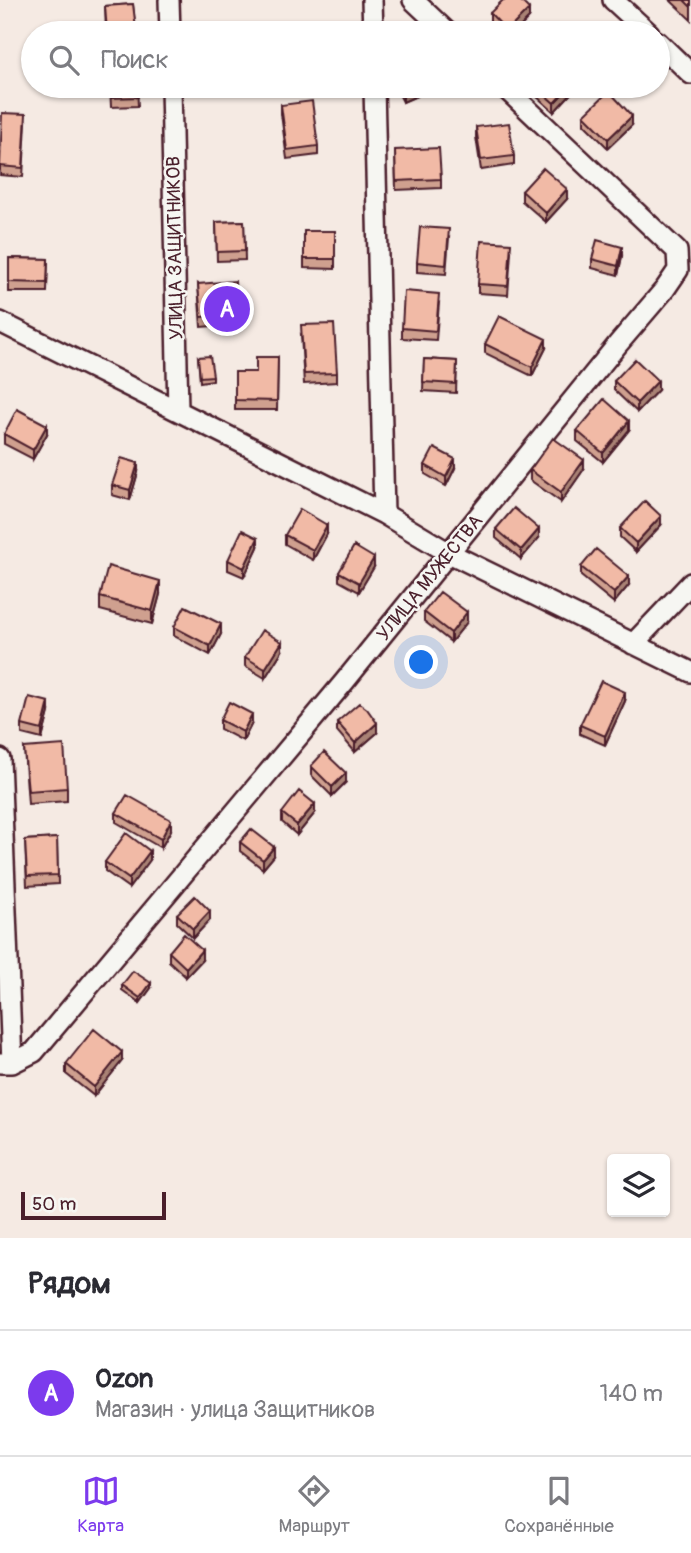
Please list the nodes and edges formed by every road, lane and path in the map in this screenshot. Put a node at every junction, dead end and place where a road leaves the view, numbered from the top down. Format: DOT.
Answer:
graph roads {
  1 [pos="169,0"];
  2 [pos="372,0"];
  3 [pos="413,0"];
  4 [pos="614,0"];
  5 [pos="170,21"];
  6 [pos="373,21"];
  7 [pos="435,21"];
  8 [pos="636,21"];
  9 [pos="670,54"];
  10 [pos="691,74"];
  11 [pos="171,98"];
  12 [pos="374,98"];
  13 [pos="516,98"];
  14 [pos="0,322"];
  15 [pos="178,411"];
  16 [pos="384,514"];
  17 [pos="449,553"];
  18 [pos="691,583"];
  19 [pos="633,644"];
  20 [pos="691,672"];
  21 [pos="0,759"];
  22 [pos="6,1063"];
  1 -- 5 [label="street"];
  2 -- 6 [label="street"];
  3 -- 7 [label="street"];
  4 -- 8 [label="street"];
  9 -- 10 [label="street"];
  11 -- 15 [label="street, УЛИЦА ЗАЩИТНИКОВ"];
  12 -- 16 [label="street"];
  13 -- 17 [label="street, УЛИЦА МУЖЕСТВА"];
  14 -- 15 [label="street"];
  15 -- 16 [label="street"];
  16 -- 17 [label="street"];
  17 -- 19 [label="street"];
  17 -- 22 [label="street, УЛИЦА МУЖЕСТВА"];
  18 -- 19 [label="street"];
  19 -- 20 [label="street"];
  21 -- 22 [label="street"];
}
